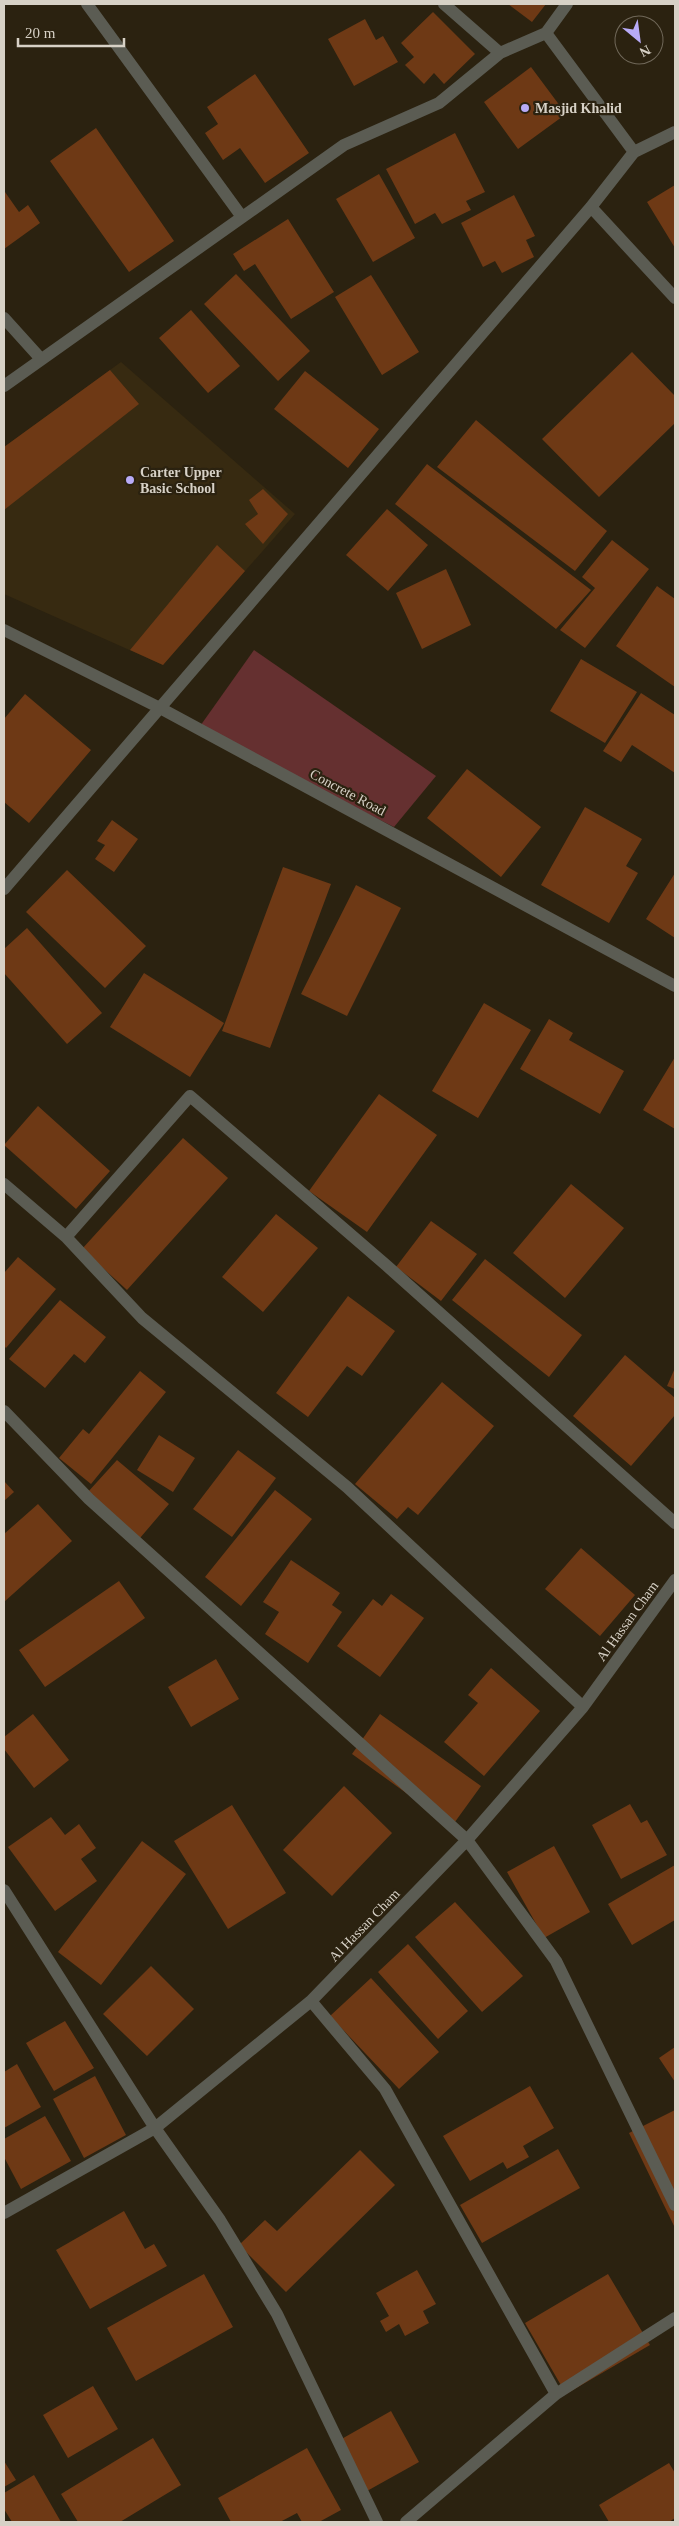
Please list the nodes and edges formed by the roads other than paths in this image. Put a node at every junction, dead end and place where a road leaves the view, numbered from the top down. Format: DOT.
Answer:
graph roads {
  1 [pos="87,4"];
  2 [pos="444,4"];
  3 [pos="567,4"];
  4 [pos="546,33"];
  5 [pos="500,54"];
  6 [pos="675,132"];
  7 [pos="634,152"];
  8 [pos="591,207"];
  9 [pos="242,217"];
  10 [pos="675,298"];
  11 [pos="4,318"];
  12 [pos="41,359"];
  13 [pos="4,386"];
  14 [pos="4,630"];
  15 [pos="160,708"];
  16 [pos="4,889"];
  17 [pos="675,986"];
  18 [pos="4,1184"];
  19 [pos="66,1237"];
  20 [pos="4,1411"];
  21 [pos="675,1523"];
  22 [pos="675,1580"];
  23 [pos="583,1707"];
  24 [pos="467,1840"];
  25 [pos="4,1890"];
  26 [pos="311,2001"];
  27 [pos="155,2128"];
  28 [pos="675,2205"];
  29 [pos="4,2213"];
  30 [pos="675,2318"];
  31 [pos="556,2394"];
  32 [pos="377,2522"];
  33 [pos="406,2522"];
  1 -- 9 [label="street"];
  2 -- 5 [label="street"];
  3 -- 4 [label="street"];
  4 -- 5 [label="street"];
  4 -- 7 [label="street"];
  5 -- 9 [label="street"];
  6 -- 7 [label="street"];
  7 -- 8 [label="street"];
  8 -- 10 [label="street"];
  8 -- 15 [label="street"];
  9 -- 12 [label="street"];
  11 -- 12 [label="street"];
  12 -- 13 [label="street"];
  14 -- 15 [label="street, Concrete Road"];
  15 -- 16 [label="street"];
  15 -- 17 [label="street, Concrete Road"];
  18 -- 19 [label="street"];
  19 -- 21 [label="street"];
  19 -- 23 [label="street"];
  20 -- 24 [label="street"];
  22 -- 23 [label="street, Al Hassan Cham"];
  23 -- 24 [label="street, Al Hassan Cham"];
  24 -- 26 [label="street, Al Hassan Cham"];
  24 -- 28 [label="street"];
  25 -- 27 [label="street"];
  26 -- 27 [label="street, Al Hassan Cham"];
  26 -- 31 [label="street"];
  27 -- 29 [label="street, Al Hassan Cham"];
  27 -- 32 [label="street"];
  30 -- 31 [label="street"];
  31 -- 33 [label="street"];
}
